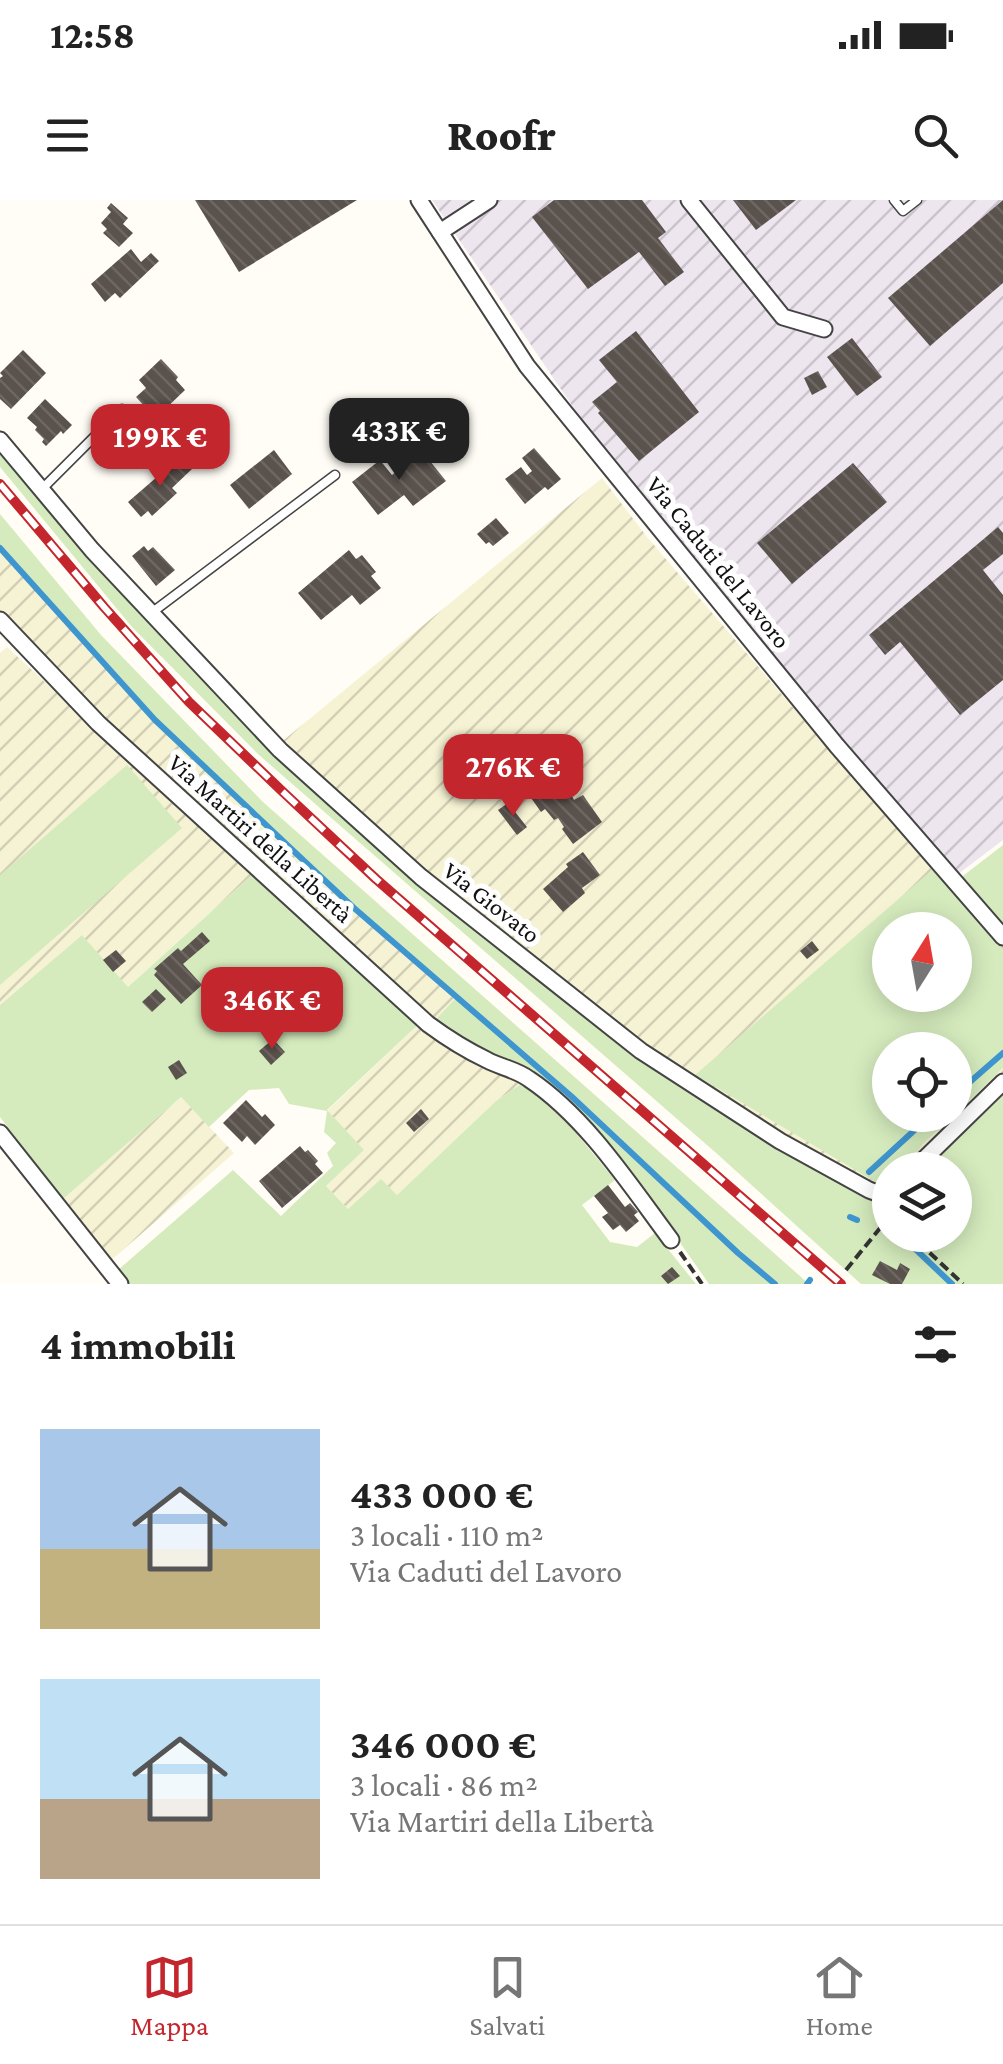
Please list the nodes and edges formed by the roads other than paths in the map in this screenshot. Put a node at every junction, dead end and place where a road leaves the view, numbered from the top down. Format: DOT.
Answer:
graph roads {
  1 [pos="419,200"];
  2 [pos="488,200"];
  3 [pos="689,200"];
  4 [pos="894,200"];
  5 [pos="917,200"];
  6 [pos="440,232"];
  7 [pos="824,329"];
  8 [pos="122,409"];
  9 [pos="0,440"];
  10 [pos="336,475"];
  11 [pos="40,490"];
  12 [pos="150,614"];
  13 [pos="0,620"];
  14 [pos="1003,937"];
  15 [pos="1003,1082"];
  16 [pos="0,1133"];
  17 [pos="931,1152"];
  18 [pos="872,1191"];
  19 [pos="671,1240"];
  20 [pos="120,1284"];
  1 -- 6 [label="street, Via Caduti del Lavoro"];
  2 -- 6 [label="street"];
  3 -- 7 [label="street"];
  4 -- 5 [label="lane"];
  6 -- 14 [label="street, Via Caduti del Lavoro"];
  8 -- 11 [label="lane"];
  9 -- 11 [label="street, Via Giovato"];
  10 -- 12 [label="lane"];
  11 -- 12 [label="street, Via Giovato"];
  12 -- 18 [label="street, Via Giovato"];
  13 -- 19 [label="street, Via Martiri della Libertà"];
  15 -- 17 [label="street"];
  16 -- 20 [label="street"];
}
